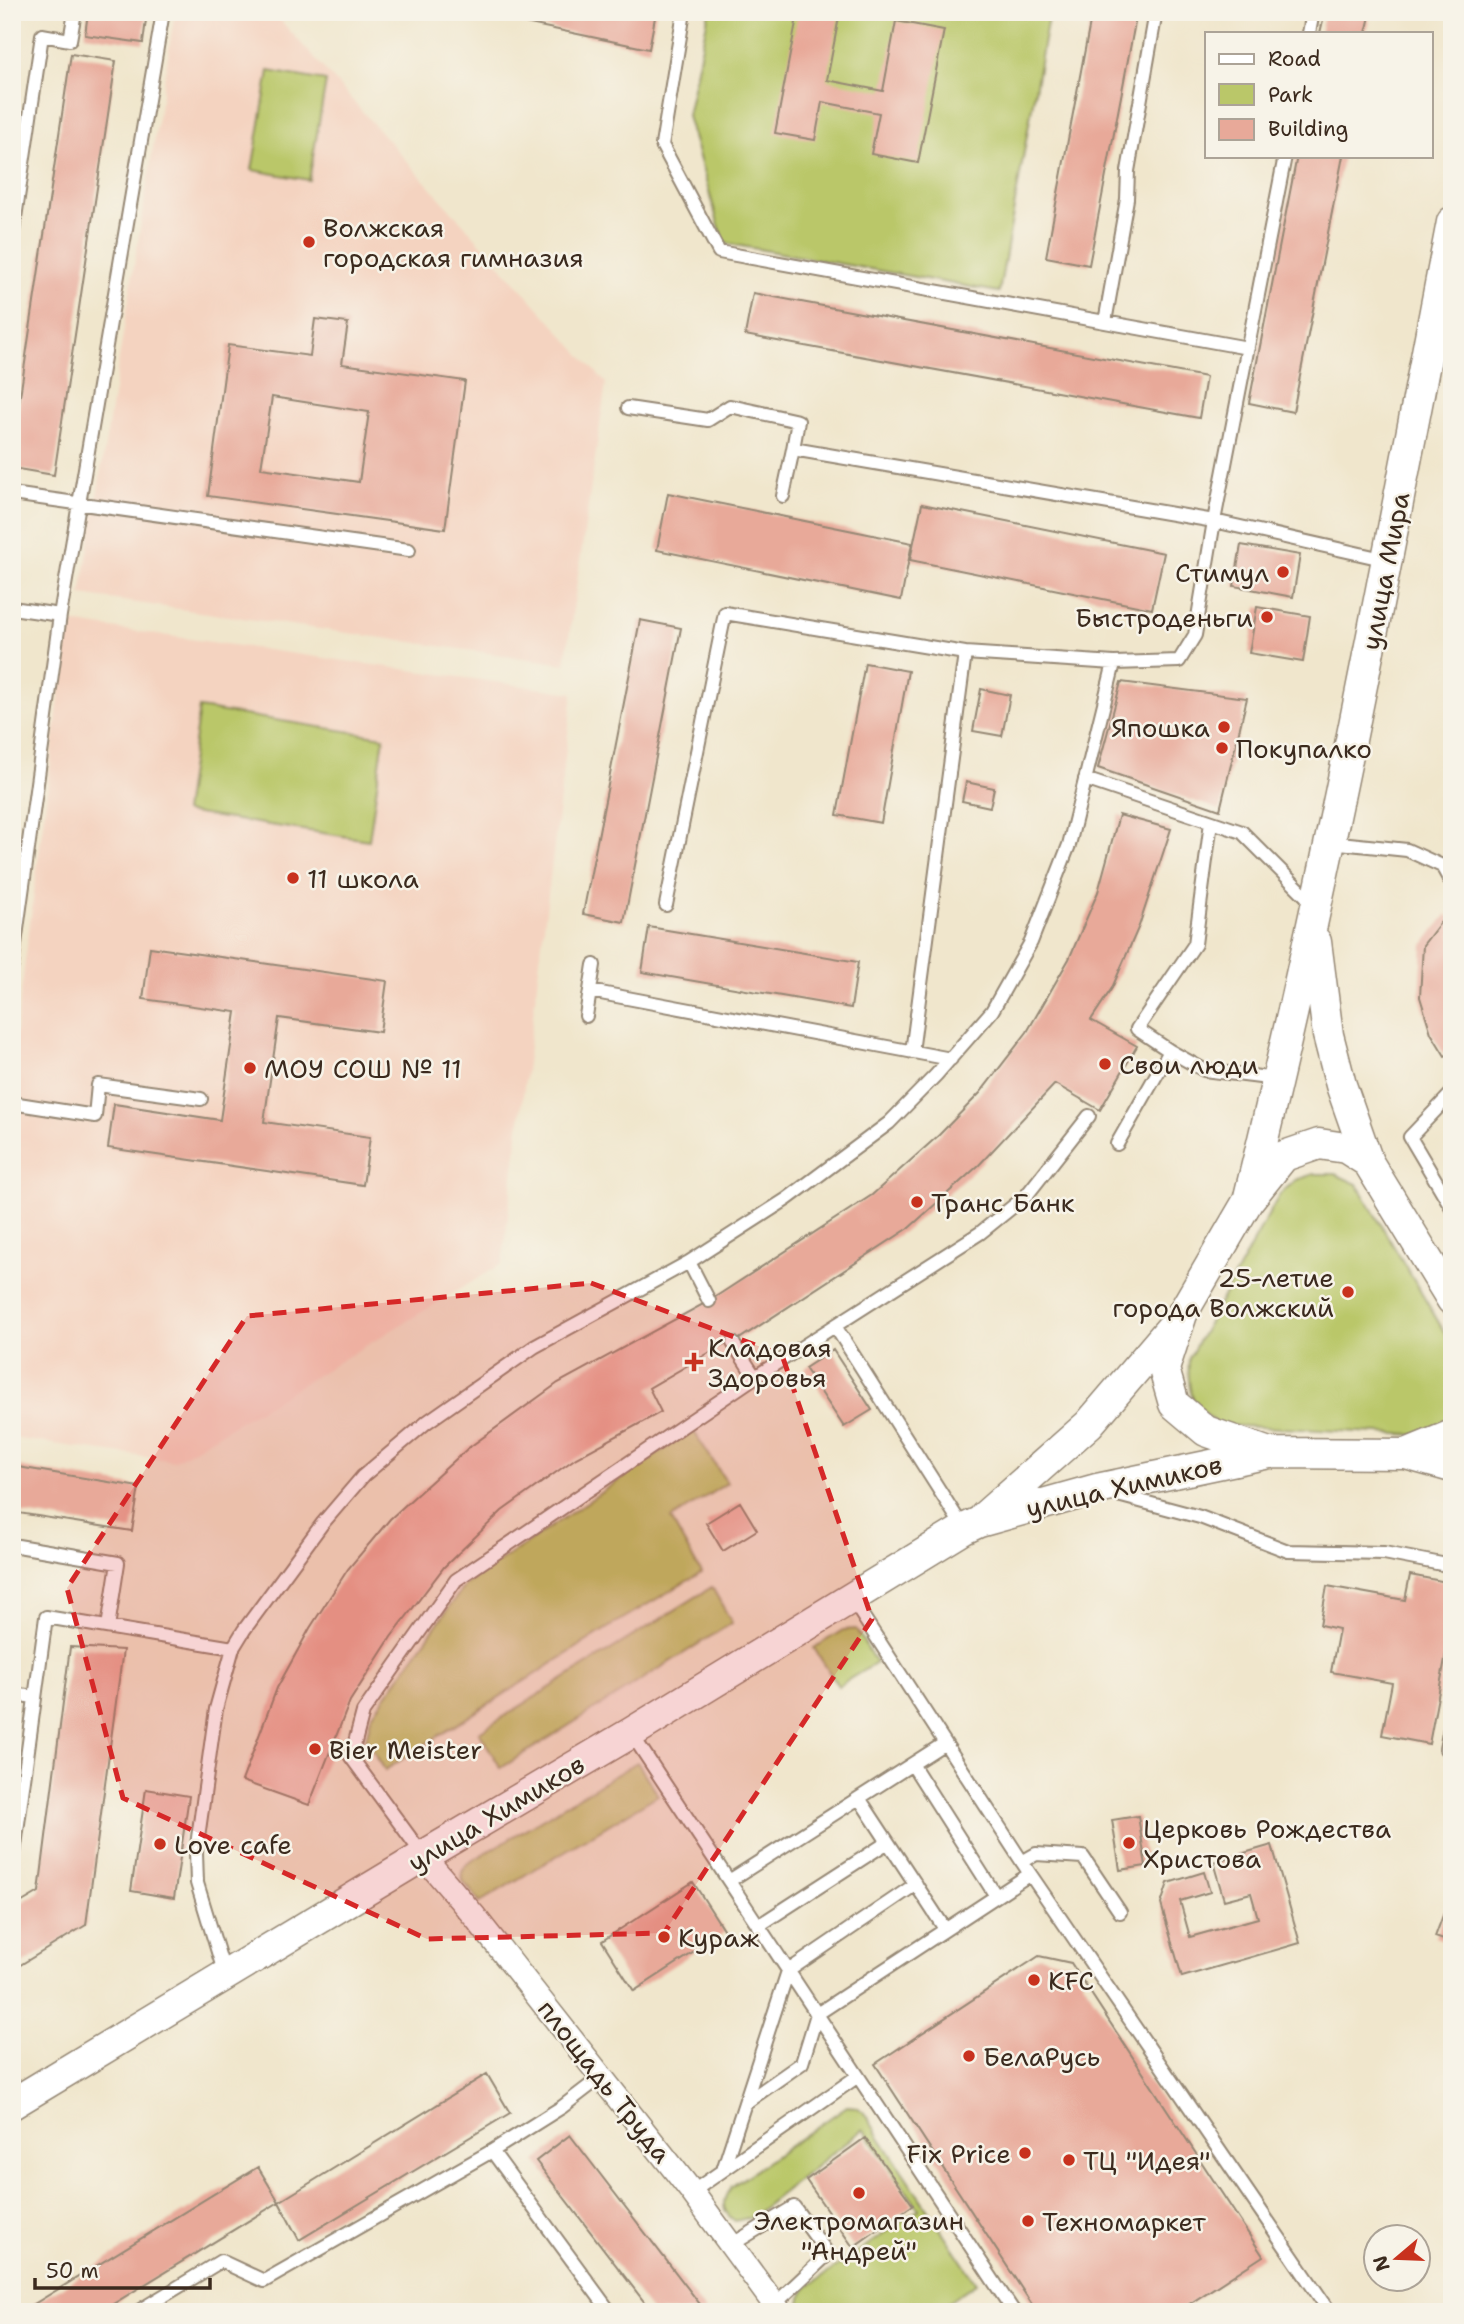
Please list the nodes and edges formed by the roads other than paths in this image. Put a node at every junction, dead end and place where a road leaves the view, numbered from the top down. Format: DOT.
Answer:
graph roads {
  1 [pos="75,12"];
  2 [pos="163,12"];
  3 [pos="684,12"];
  4 [pos="1156,12"];
  5 [pos="1313,12"];
  6 [pos="1309,32"];
  7 [pos="1285,158"];
  8 [pos="15,200"];
  9 [pos="12,238"];
  10 [pos="1450,238"];
  11 [pos="1105,322"];
  12 [pos="1248,348"];
  13 [pos="628,408"];
  14 [pos="793,449"];
  15 [pos="12,494"];
  16 [pos="783,496"];
  17 [pos="79,504"];
  18 [pos="1214,521"];
  19 [pos="410,550"];
  20 [pos="1388,561"];
  21 [pos="12,608"];
  22 [pos="60,615"];
  23 [pos="965,653"];
  24 [pos="1114,663"];
  25 [pos="1085,779"];
  26 [pos="1211,822"];
  27 [pos="1330,842"];
  28 [pos="1452,884"];
  29 [pos="666,905"];
  30 [pos="1314,913"];
  31 [pos="594,965"];
  32 [pos="12,966"];
  33 [pos="590,991"];
  34 [pos="586,1016"];
  35 [pos="1170,1051"];
  36 [pos="912,1052"];
  37 [pos="951,1059"];
  38 [pos="1278,1079"];
  39 [pos="1452,1093"];
  40 [pos="201,1098"];
  41 [pos="12,1103"];
  42 [pos="1089,1116"];
  43 [pos="1117,1144"];
  44 [pos="1368,1162"];
  45 [pos="1248,1201"];
  46 [pos="1452,1208"];
  47 [pos="689,1262"];
  48 [pos="1452,1300"];
  49 [pos="709,1301"];
  50 [pos="1182,1314"];
  51 [pos="835,1326"];
  52 [pos="733,1343"];
  53 [pos="755,1377"];
  54 [pos="1452,1435"];
  55 [pos="1269,1453"];
  56 [pos="1406,1454"];
  57 [pos="1452,1467"];
  58 [pos="1097,1489"];
  59 [pos="971,1525"];
  60 [pos="12,1545"];
  61 [pos="1452,1566"];
  62 [pos="851,1598"];
  63 [pos="108,1627"];
  64 [pos="233,1648"];
  65 [pos="12,1694"];
  66 [pos="35,1697"];
  67 [pos="1452,1718"];
  68 [pos="631,1733"];
  69 [pos="945,1743"];
  70 [pos="1446,1749"];
  71 [pos="912,1764"];
  72 [pos="859,1798"];
  73 [pos="888,1842"];
  74 [pos="423,1856"];
  75 [pos="1022,1862"];
  76 [pos="12,1868"];
  77 [pos="1030,1874"];
  78 [pos="729,1881"];
  79 [pos="916,1884"];
  80 [pos="996,1896"];
  81 [pos="1120,1912"];
  82 [pos="758,1926"];
  83 [pos="945,1929"];
  84 [pos="788,1971"];
  85 [pos="225,1976"];
  86 [pos="817,2014"];
  87 [pos="858,2076"];
  88 [pos="601,2077"];
  89 [pos="745,2103"];
  90 [pos="12,2104"];
  91 [pos="492,2151"];
  92 [pos="723,2170"];
  93 [pos="692,2192"];
  94 [pos="731,2245"];
  95 [pos="777,2308"];
  96 [pos="136,2312"];
  97 [pos="610,2312"];
  98 [pos="1014,2312"];
  99 [pos="1330,2312"];
  1 -- 8 [label="lane"];
  2 -- 17 [label="lane"];
  3 -- 11 [label="lane"];
  4 -- 11 [label="lane"];
  5 -- 6 [label="lane"];
  7 -- 12 [label="lane"];
  8 -- 9 [label="lane"];
  10 -- 20 [label="street, улица Мира"];
  11 -- 12 [label="lane"];
  12 -- 18 [label="lane"];
  13 -- 14 [label="lane"];
  14 -- 16 [label="lane"];
  14 -- 18 [label="lane"];
  15 -- 17 [label="lane"];
  17 -- 19 [label="lane"];
  17 -- 22 [label="lane"];
  18 -- 20 [label="lane"];
  18 -- 24 [label="lane"];
  20 -- 27 [label="street, улица Мира"];
  21 -- 22 [label="lane"];
  22 -- 32 [label="lane"];
  23 -- 24 [label="lane"];
  23 -- 29 [label="lane"];
  23 -- 36 [label="lane"];
  24 -- 25 [label="lane"];
  25 -- 26 [label="lane"];
  25 -- 37 [label="lane"];
  26 -- 30 [label="lane"];
  26 -- 35 [label="lane"];
  27 -- 28 [label="lane"];
  27 -- 30 [label="street, улица Мира"];
  30 -- 38 [label="street, улица Мира"];
  30 -- 44 [label="street, улица Мира"];
  31 -- 33 [label="lane"];
  33 -- 34 [label="lane"];
  33 -- 36 [label="lane"];
  35 -- 38 [label="lane"];
  35 -- 43 [label="lane"];
  36 -- 37 [label="lane"];
  37 -- 47 [label="lane"];
  38 -- 45 [label="street, улица Мира"];
  39 -- 46 [label="lane"];
  40 -- 41 [label="lane"];
  42 -- 51 [label="lane"];
  44 -- 45 [label="street"];
  44 -- 48 [label="street"];
  45 -- 50 [label="street"];
  47 -- 49 [label="lane"];
  47 -- 64 [label="lane"];
  50 -- 55 [label="street"];
  50 -- 59 [label="street, улица Химиков"];
  51 -- 53 [label="lane"];
  51 -- 59 [label="lane"];
  52 -- 53 [label="lane"];
  53 -- 74 [label="lane"];
  54 -- 56 [label="street"];
  55 -- 56 [label="street"];
  55 -- 58 [label="street, улица Химиков"];
  56 -- 57 [label="street"];
  58 -- 59 [label="street, улица Химиков"];
  58 -- 61 [label="lane"];
  59 -- 62 [label="street, улица Химиков"];
  60 -- 63 [label="lane"];
  62 -- 68 [label="street, улица Химиков"];
  62 -- 69 [label="lane"];
  63 -- 64 [label="lane"];
  63 -- 66 [label="lane"];
  64 -- 85 [label="lane"];
  65 -- 66 [label="lane"];
  66 -- 76 [label="lane"];
  67 -- 70 [label="lane"];
  68 -- 74 [label="street, улица Химиков"];
  68 -- 78 [label="lane"];
  69 -- 71 [label="lane"];
  69 -- 75 [label="lane"];
  71 -- 72 [label="lane"];
  71 -- 80 [label="lane"];
  72 -- 73 [label="lane"];
  72 -- 78 [label="lane"];
  73 -- 79 [label="lane"];
  73 -- 82 [label="lane"];
  74 -- 85 [label="street, улица Химиков"];
  74 -- 88 [label="street, площадь Труда"];
  75 -- 77 [label="lane"];
  75 -- 81 [label="lane"];
  77 -- 80 [label="lane"];
  77 -- 99 [label="lane"];
  78 -- 82 [label="lane"];
  79 -- 83 [label="lane"];
  79 -- 84 [label="lane"];
  80 -- 83 [label="lane"];
  82 -- 84 [label="lane"];
  83 -- 86 [label="lane"];
  84 -- 86 [label="lane"];
  84 -- 89 [label="lane"];
  85 -- 90 [label="street, улица Химиков"];
  86 -- 87 [label="lane"];
  86 -- 89 [label="lane"];
  87 -- 92 [label="lane"];
  87 -- 98 [label="lane"];
  88 -- 91 [label="lane"];
  88 -- 93 [label="street, площадь Труда"];
  89 -- 92 [label="lane"];
  91 -- 96 [label="lane"];
  91 -- 97 [label="lane"];
  92 -- 93 [label="lane"];
  93 -- 94 [label="street, площадь Труда"];
  94 -- 95 [label="street, площадь Труда"];
  94 -- 95 [label="lane"];
}
